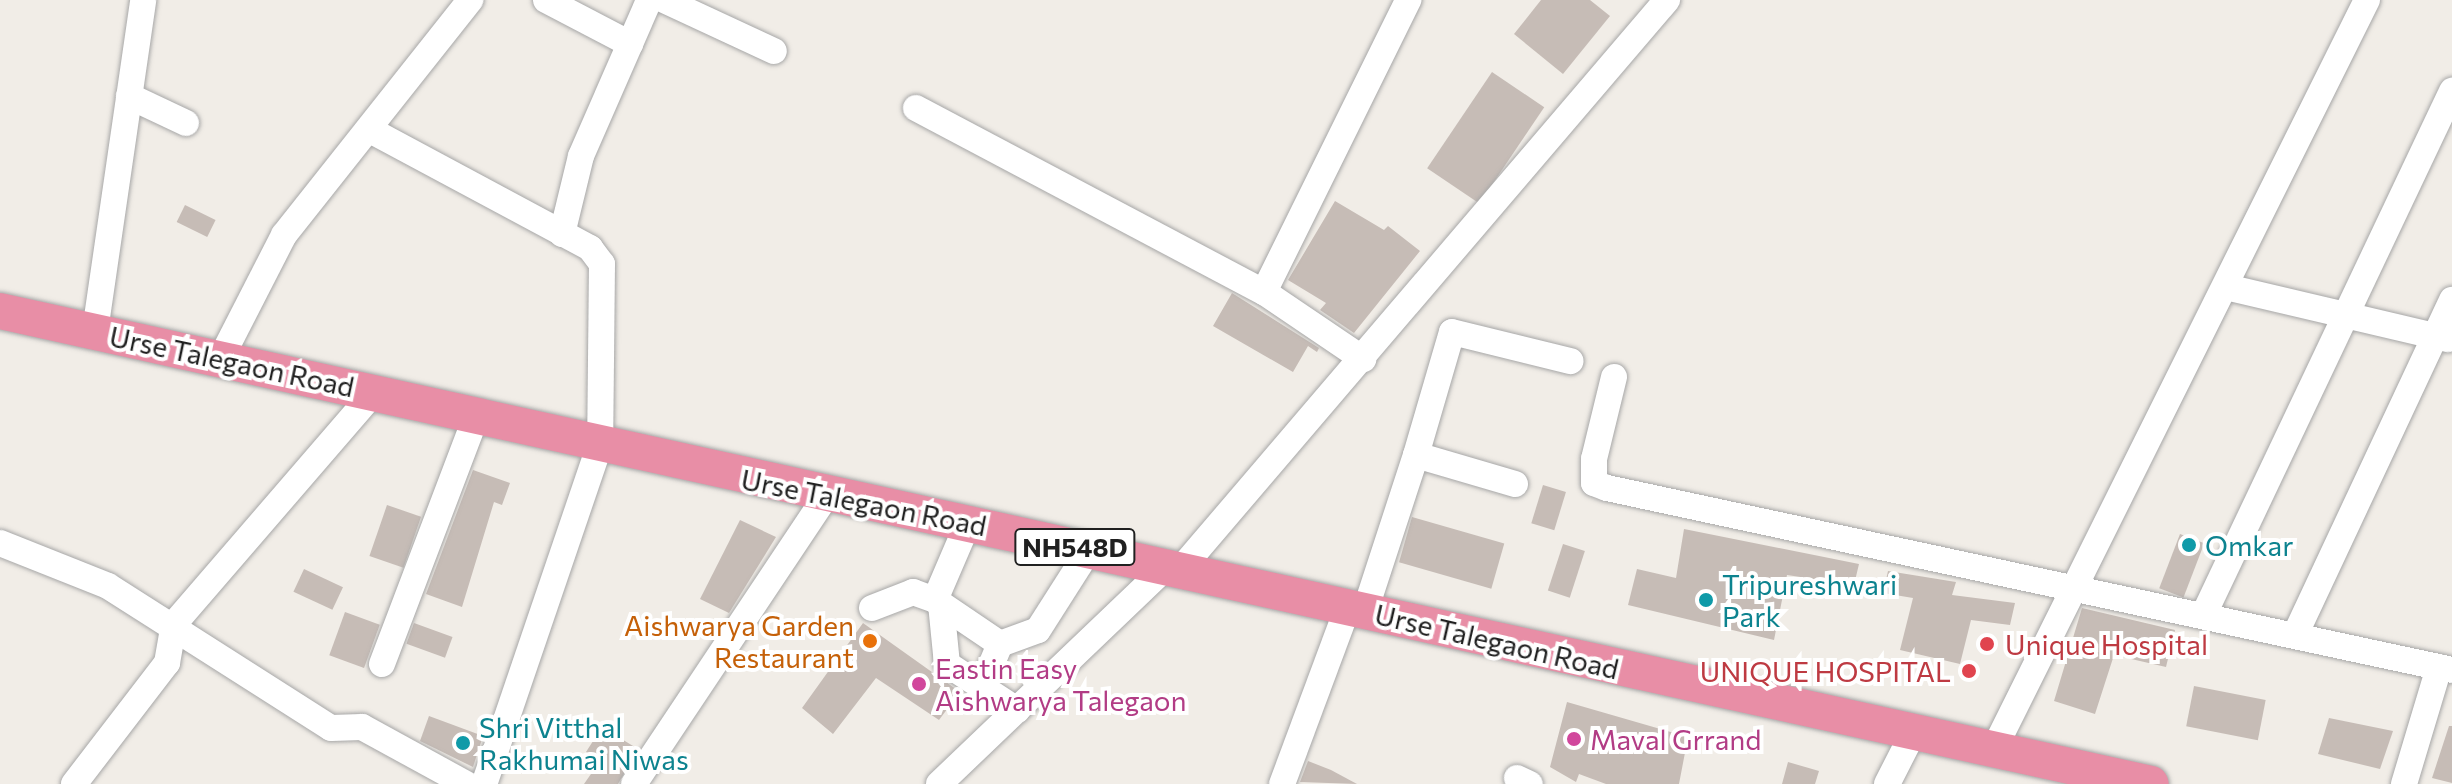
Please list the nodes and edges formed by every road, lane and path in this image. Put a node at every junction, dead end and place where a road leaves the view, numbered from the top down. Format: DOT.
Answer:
graph roads {
  1 [pos="143,0"];
  2 [pos="470,0"];
  3 [pos="546,0"];
  4 [pos="649,0"];
  5 [pos="664,0"];
  6 [pos="1408,0"];
  7 [pos="1667,0"];
  8 [pos="2367,0"];
  9 [pos="630,44"];
  10 [pos="774,51"];
  11 [pos="2452,91"];
  12 [pos="129,96"];
  13 [pos="916,108"];
  14 [pos="186,123"];
  15 [pos="370,130"];
  16 [pos="562,234"];
  17 [pos="2226,287"];
  18 [pos="1264,292"];
  19 [pos="2452,300"];
  20 [pos="0,311"];
  21 [pos="2344,315"];
  22 [pos="95,331"];
  23 [pos="2443,338"];
  24 [pos="221,358"];
  25 [pos="1363,359"];
  26 [pos="1570,361"];
  27 [pos="1614,377"];
  28 [pos="374,392"];
  29 [pos="476,416"];
  30 [pos="600,444"];
  31 [pos="1416,455"];
  32 [pos="1515,484"];
  33 [pos="825,498"];
  34 [pos="968,523"];
  35 [pos="0,543"];
  36 [pos="1089,550"];
  37 [pos="1173,569"];
  38 [pos="2077,586"];
  39 [pos="938,602"];
  40 [pos="872,608"];
  41 [pos="1357,609"];
  42 [pos="2205,612"];
  43 [pos="174,624"];
  44 [pos="2296,633"];
  45 [pos="1000,644"];
  46 [pos="382,664"];
  47 [pos="2446,668"];
  48 [pos="982,687"];
  49 [pos="1017,710"];
  50 [pos="1912,735"];
  51 [pos="1993,751"];
  52 [pos="74,784"];
  53 [pos="466,784"];
  54 [pos="484,784"];
  55 [pos="634,784"];
  56 [pos="939,784"];
  57 [pos="1282,784"];
  58 [pos="1887,784"];
  59 [pos="2151,784"];
  60 [pos="2404,784"];
  1 -- 12 [label="street"];
  2 -- 15 [label="street"];
  3 -- 9 [label="street"];
  4 -- 9 [label="street"];
  5 -- 10 [label="street"];
  6 -- 18 [label="street"];
  7 -- 25 [label="street"];
  8 -- 17 [label="street"];
  9 -- 16 [label="street"];
  11 -- 21 [label="street"];
  12 -- 14 [label="street"];
  12 -- 22 [label="street"];
  13 -- 18 [label="street"];
  15 -- 16 [label="street"];
  15 -- 24 [label="street"];
  16 -- 30 [label="street"];
  17 -- 21 [label="street"];
  17 -- 38 [label="street"];
  18 -- 25 [label="street"];
  19 -- 23 [label="street"];
  20 -- 22 [label="highway, Urse Talegaon Road / NH548D"];
  21 -- 23 [label="street"];
  21 -- 42 [label="street"];
  22 -- 24 [label="highway, Urse Talegaon Road / NH548D"];
  23 -- 44 [label="street"];
  24 -- 28 [label="highway, Urse Talegaon Road / NH548D"];
  25 -- 37 [label="street"];
  26 -- 31 [label="street"];
  27 -- 38 [label="street"];
  28 -- 29 [label="highway, Urse Talegaon Road / NH548D"];
  28 -- 43 [label="street"];
  29 -- 30 [label="highway, Urse Talegaon Road / NH548D"];
  29 -- 46 [label="street"];
  30 -- 33 [label="highway, Urse Talegaon Road / NH548D"];
  30 -- 54 [label="street"];
  31 -- 32 [label="street"];
  31 -- 41 [label="street"];
  33 -- 34 [label="highway, Urse Talegaon Road / NH548D"];
  33 -- 55 [label="street"];
  34 -- 36 [label="highway, Urse Talegaon Road / NH548D"];
  34 -- 39 [label="street"];
  35 -- 43 [label="street"];
  36 -- 37 [label="highway, Urse Talegaon Road / NH548D"];
  36 -- 45 [label="street"];
  37 -- 41 [label="highway, Urse Talegaon Road / NH548D"];
  37 -- 49 [label="street"];
  38 -- 42 [label="street"];
  38 -- 51 [label="street"];
  39 -- 40 [label="street"];
  39 -- 45 [label="street"];
  39 -- 48 [label="street"];
  41 -- 50 [label="highway, Urse Talegaon Road / NH548D"];
  41 -- 57 [label="street"];
  42 -- 44 [label="street"];
  43 -- 52 [label="street"];
  43 -- 53 [label="street"];
  44 -- 47 [label="street"];
  45 -- 48 [label="street"];
  47 -- 60 [label="street"];
  48 -- 49 [label="street"];
  49 -- 56 [label="street"];
  50 -- 51 [label="highway, Urse Talegaon Road / NH548D"];
  50 -- 58 [label="street"];
  51 -- 59 [label="highway, Urse Talegaon Road / NH548D"];
}
